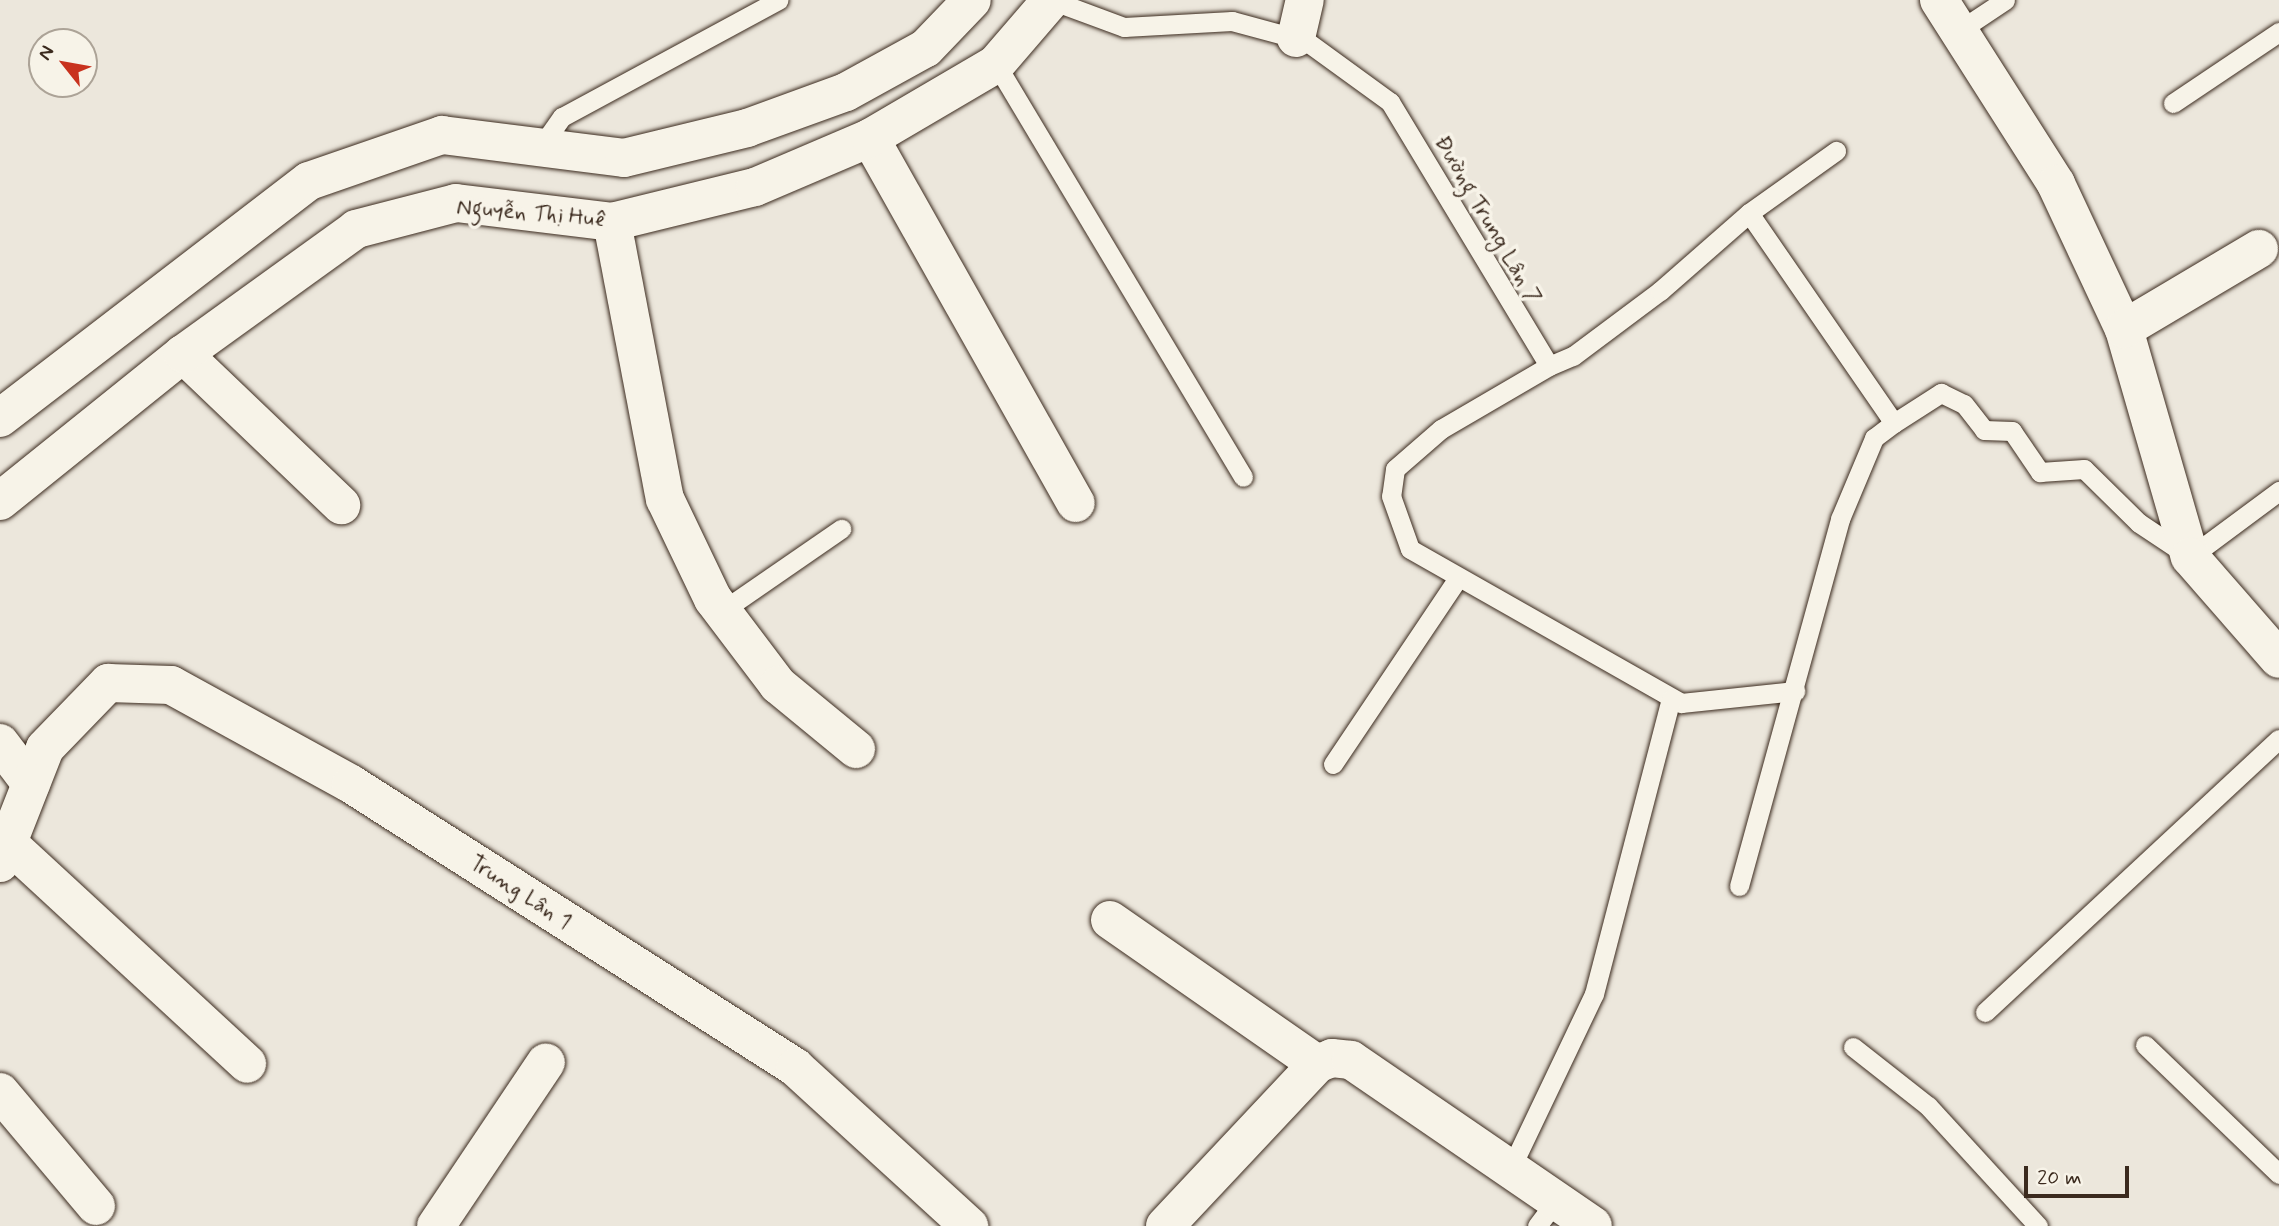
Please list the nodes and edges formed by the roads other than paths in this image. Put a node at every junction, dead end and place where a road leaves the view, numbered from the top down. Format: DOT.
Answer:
graph roads {
  1 [pos="778,0"];
  2 [pos="1051,0"];
  3 [pos="1305,0"];
  4 [pos="2005,0"];
  5 [pos="959,4"];
  6 [pos="1950,15"];
  7 [pos="2279,32"];
  8 [pos="1296,38"];
  9 [pos="996,64"];
  10 [pos="2173,103"];
  11 [pos="870,138"];
  12 [pos="540,148"];
  13 [pos="1836,151"];
  14 [pos="1749,213"];
  15 [pos="612,222"];
  16 [pos="2259,249"];
  17 [pos="2124,329"];
  18 [pos="183,354"];
  19 [pos="1549,366"];
  20 [pos="0,418"];
  21 [pos="1894,423"];
  22 [pos="1243,477"];
  23 [pos="2279,491"];
  24 [pos="0,500"];
  25 [pos="1076,503"];
  26 [pos="341,505"];
  27 [pos="841,529"];
  28 [pos="2190,557"];
  29 [pos="1456,581"];
  30 [pos="722,611"];
  31 [pos="2279,659"];
  32 [pos="1795,691"];
  33 [pos="1671,699"];
  34 [pos="2279,739"];
  35 [pos="0,743"];
  36 [pos="856,749"];
  37 [pos="1333,764"];
  38 [pos="31,784"];
  39 [pos="4,853"];
  40 [pos="1739,886"];
  41 [pos="1110,920"];
  42 [pos="1985,1012"];
  43 [pos="2144,1045"];
  44 [pos="1853,1047"];
  45 [pos="546,1062"];
  46 [pos="247,1064"];
  47 [pos="1317,1064"];
  48 [pos="0,1092"];
  49 [pos="1510,1170"];
  50 [pos="2279,1174"];
  51 [pos="96,1206"];
  52 [pos="1546,1213"];
  53 [pos="436,1226"];
  54 [pos="969,1226"];
  55 [pos="1165,1226"];
  56 [pos="1593,1226"];
  57 [pos="2038,1226"];
  1 -- 12 [label="lane"];
  2 -- 8 [label="lane, Đường Trung Lân 7"];
  2 -- 9 [label="street, Nguyễn Thị Huê"];
  3 -- 8 [label="street"];
  4 -- 6 [label="lane"];
  5 -- 12 [label="street"];
  6 -- 17 [label="street"];
  7 -- 10 [label="lane"];
  8 -- 19 [label="lane, Đường Trung Lân 7"];
  9 -- 11 [label="street, Nguyễn Thị Huê"];
  9 -- 22 [label="lane"];
  11 -- 15 [label="street, Nguyễn Thị Huê"];
  11 -- 25 [label="street"];
  12 -- 20 [label="street"];
  13 -- 14 [label="lane"];
  14 -- 19 [label="lane"];
  14 -- 21 [label="lane"];
  15 -- 18 [label="street, Nguyễn Thị Huê"];
  15 -- 30 [label="street"];
  16 -- 17 [label="street"];
  17 -- 28 [label="street"];
  18 -- 24 [label="street, Nguyễn Thị Huê"];
  18 -- 26 [label="street"];
  19 -- 29 [label="lane"];
  21 -- 28 [label="lane"];
  21 -- 32 [label="lane"];
  23 -- 28 [label="lane"];
  27 -- 30 [label="lane"];
  28 -- 31 [label="street"];
  29 -- 33 [label="lane"];
  29 -- 37 [label="lane"];
  30 -- 36 [label="street"];
  32 -- 33 [label="lane"];
  32 -- 40 [label="lane"];
  33 -- 49 [label="lane"];
  34 -- 42 [label="lane"];
  35 -- 38 [label="street"];
  38 -- 39 [label="street"];
  38 -- 54 [label="street, Trung Lân 1"];
  39 -- 46 [label="street"];
  41 -- 47 [label="street"];
  43 -- 50 [label="lane"];
  44 -- 57 [label="lane"];
  45 -- 53 [label="street"];
  47 -- 49 [label="street"];
  47 -- 55 [label="street"];
  48 -- 51 [label="street"];
  49 -- 52 [label="street"];
  52 -- 56 [label="street"];
}
